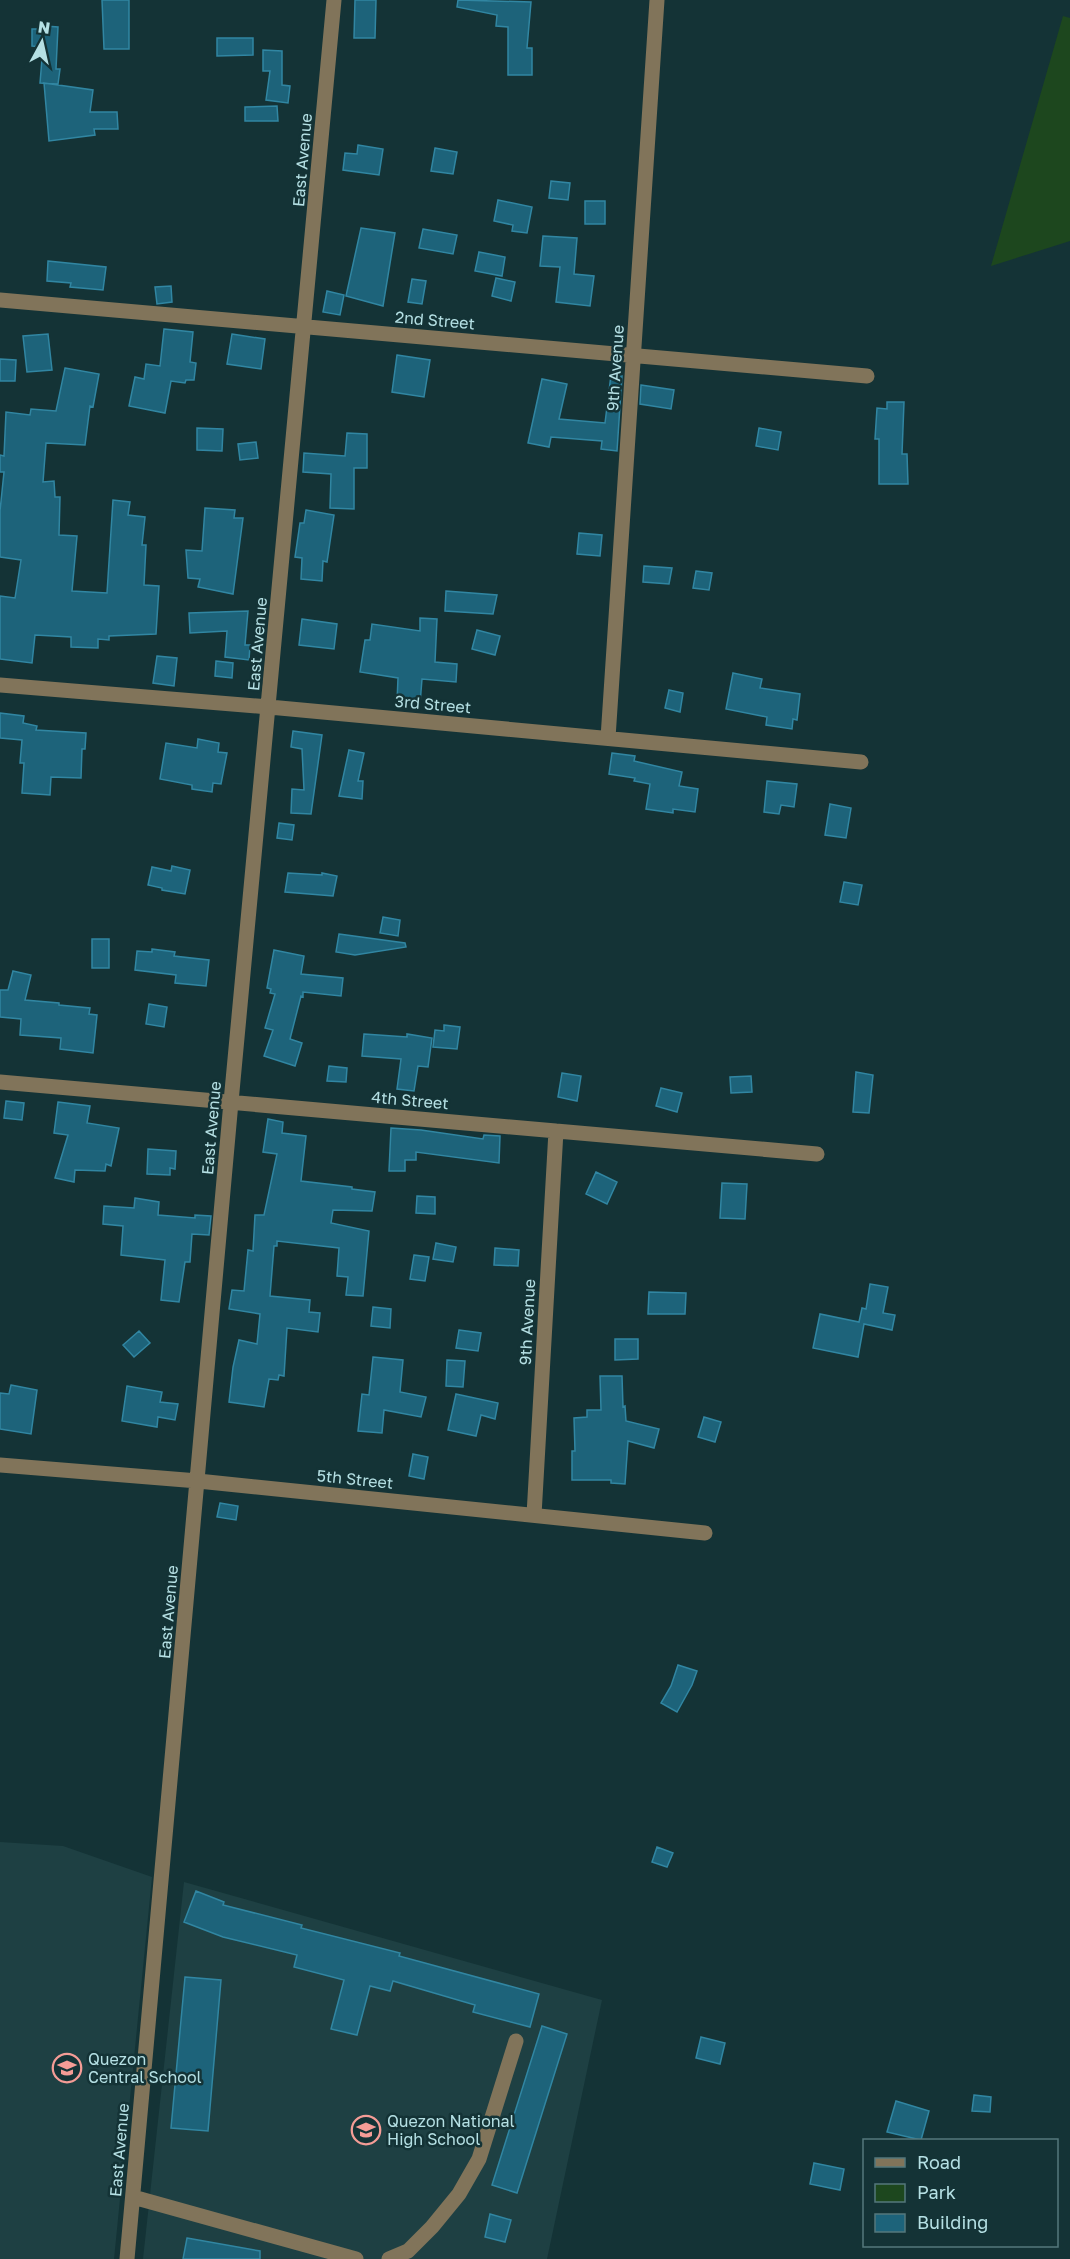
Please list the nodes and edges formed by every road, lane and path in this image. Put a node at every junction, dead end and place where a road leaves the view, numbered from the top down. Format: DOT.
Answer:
graph roads {
  1 [pos="334,0"];
  2 [pos="657,0"];
  3 [pos="0,300"];
  4 [pos="304,327"];
  5 [pos="633,356"];
  6 [pos="867,376"];
  7 [pos="0,685"];
  8 [pos="269,707"];
  9 [pos="608,738"];
  10 [pos="861,762"];
  11 [pos="0,1082"];
  12 [pos="231,1102"];
  13 [pos="556,1131"];
  14 [pos="817,1154"];
  15 [pos="0,1465"];
  16 [pos="198,1481"];
  17 [pos="534,1515"];
  18 [pos="705,1533"];
  19 [pos="516,2042"];
  20 [pos="133,2197"];
  21 [pos="127,2259"];
  22 [pos="356,2259"];
  23 [pos="389,2259"];
  1 -- 4 [label="street, East Avenue"];
  2 -- 5 [label="street, 9th Avenue"];
  3 -- 4 [label="street, 2nd Street"];
  4 -- 5 [label="street, 2nd Street"];
  4 -- 8 [label="street, East Avenue"];
  5 -- 6 [label="street, 2nd Street"];
  5 -- 9 [label="street, 9th Avenue"];
  7 -- 8 [label="street, 3rd Street"];
  8 -- 9 [label="street, 3rd Street"];
  8 -- 12 [label="street, East Avenue"];
  9 -- 10 [label="street, 3rd Street"];
  11 -- 12 [label="street, 4th Street"];
  12 -- 13 [label="street, 4th Street"];
  12 -- 16 [label="street, East Avenue"];
  13 -- 14 [label="street, 4th Street"];
  13 -- 17 [label="street, 9th Avenue"];
  15 -- 16 [label="street, 5th Street"];
  16 -- 17 [label="street, 5th Street"];
  16 -- 20 [label="street, East Avenue"];
  17 -- 18 [label="street, 5th Street"];
  19 -- 23 [label="street"];
  20 -- 21 [label="street, East Avenue"];
  20 -- 22 [label="street"];
}
